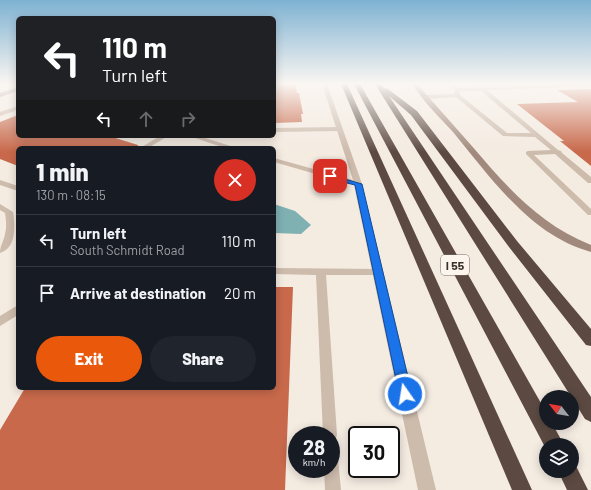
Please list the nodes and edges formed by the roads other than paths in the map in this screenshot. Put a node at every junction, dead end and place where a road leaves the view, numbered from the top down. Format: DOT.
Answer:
graph roads {
  1 [pos="332,107"];
  2 [pos="354,107"];
  3 [pos="369,107"];
  4 [pos="393,107"];
  5 [pos="406,107"];
  6 [pos="434,107"];
  7 [pos="474,107"];
  8 [pos="504,107"];
  9 [pos="16,109"];
  10 [pos="0,114"];
  11 [pos="339,129"];
  12 [pos="276,130"];
  13 [pos="538,135"];
  14 [pos="161,138"];
  15 [pos="206,138"];
  16 [pos="147,146"];
  17 [pos="228,146"];
  18 [pos="558,152"];
  19 [pos="276,161"];
  20 [pos="591,181"];
  21 [pos="0,182"];
  22 [pos="358,184"];
  23 [pos="16,188"];
  24 [pos="0,206"];
  25 [pos="591,213"];
  26 [pos="0,250"];
  27 [pos="591,250"];
  28 [pos="276,271"];
  29 [pos="321,271"];
  30 [pos="378,272"];
  31 [pos="16,310"];
  32 [pos="0,322"];
  33 [pos="591,340"];
  34 [pos="591,413"];
  35 [pos="330,426"];
  36 [pos="550,438"];
  37 [pos="332,478"];
  38 [pos="572,478"];
  39 [pos="333,490"];
  40 [pos="427,490"];
  41 [pos="522,490"];
  42 [pos="578,490"];
  1 -- 11 [label="street"];
  2 -- 41 [label="highway"];
  3 -- 36 [label="highway, I 55"];
  4 -- 34 [label="highway, I 55"];
  5 -- 33 [label="highway"];
  6 -- 27 [label="street"];
  7 -- 13 [label="lane"];
  8 -- 13 [label="lane"];
  9 -- 10 [label="lane"];
  11 -- 12 [label="lane"];
  11 -- 22 [label="street"];
  13 -- 18 [label="lane"];
  14 -- 16 [label="lane"];
  15 -- 17 [label="street"];
  18 -- 20 [label="lane"];
  18 -- 25 [label="lane"];
  19 -- 22 [label="street"];
  21 -- 23 [label="lane"];
  22 -- 30 [label="street"];
  24 -- 26 [label="lane"];
  28 -- 29 [label="lane"];
  29 -- 30 [label="lane"];
  29 -- 35 [label="lane"];
  30 -- 40 [label="street"];
  31 -- 32 [label="lane"];
  37 -- 39 [label="lane"];
  38 -- 42 [label="highway"];
}
